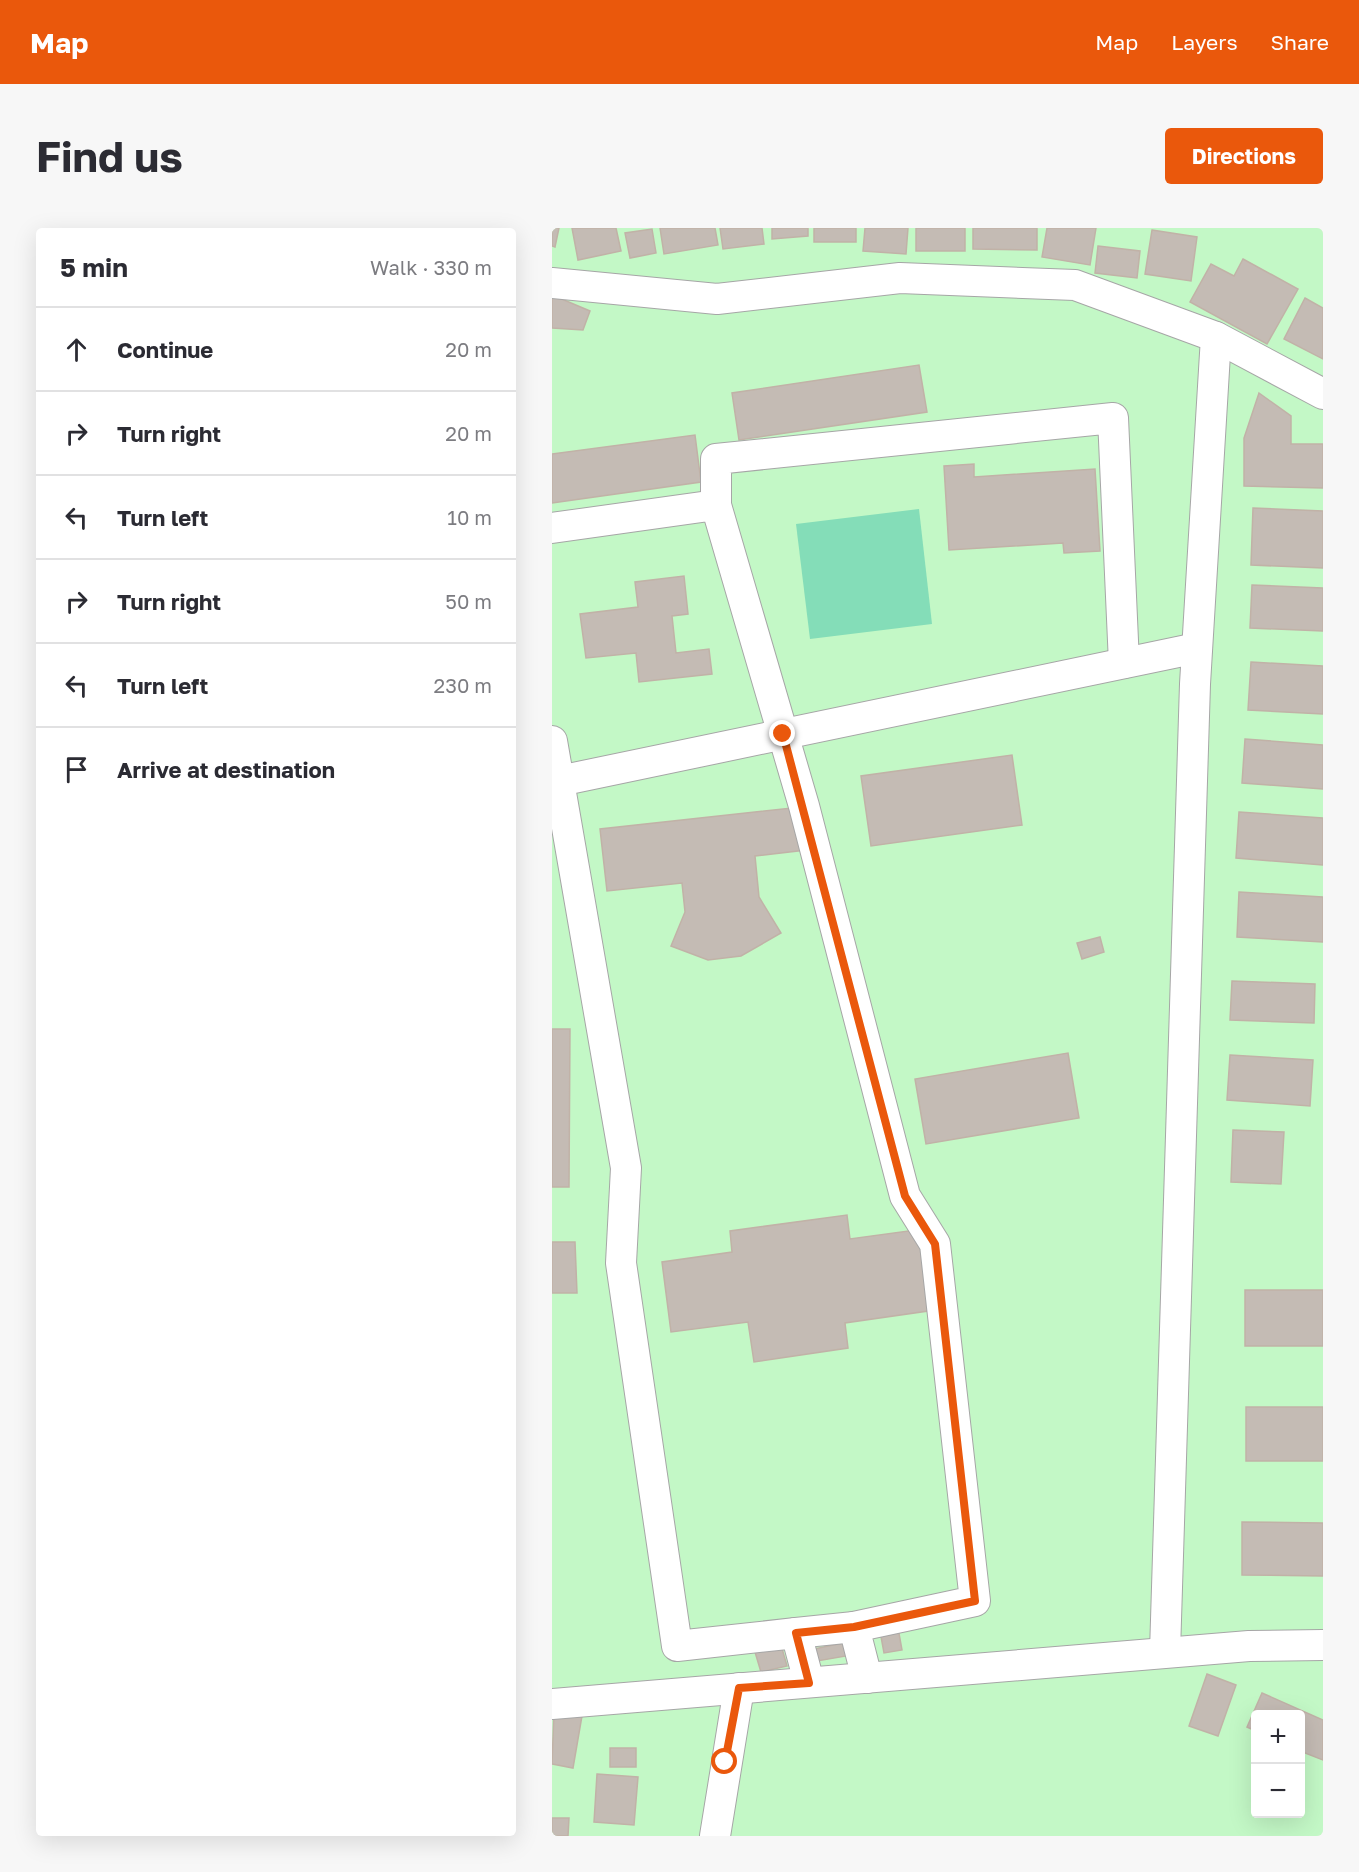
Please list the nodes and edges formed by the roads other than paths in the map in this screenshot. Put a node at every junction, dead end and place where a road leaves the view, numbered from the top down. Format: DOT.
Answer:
graph roads {
  1 [pos="552,283"];
  2 [pos="1216,337"];
  3 [pos="1323,394"];
  4 [pos="716,504"];
  5 [pos="552,528"];
  6 [pos="1197,648"];
  7 [pos="1124,663"];
  8 [pos="783,734"];
  9 [pos="552,741"];
  10 [pos="559,781"];
  11 [pos="854,1627"];
  12 [pos="796,1633"];
  13 [pos="1323,1645"];
  14 [pos="1165,1652"];
  15 [pos="867,1678"];
  16 [pos="809,1683"];
  17 [pos="739,1688"];
  18 [pos="552,1704"];
  19 [pos="715,1836"];
  1 -- 2 [label="street"];
  2 -- 3 [label="street"];
  2 -- 6 [label="street"];
  4 -- 5 [label="street"];
  4 -- 7 [label="street"];
  4 -- 8 [label="street"];
  6 -- 7 [label="street"];
  6 -- 14 [label="street"];
  7 -- 8 [label="street"];
  8 -- 10 [label="street"];
  8 -- 11 [label="street"];
  9 -- 10 [label="street"];
  10 -- 12 [label="street"];
  11 -- 12 [label="street"];
  11 -- 15 [label="street"];
  12 -- 16 [label="street"];
  13 -- 14 [label="street"];
  14 -- 15 [label="street"];
  15 -- 16 [label="street"];
  16 -- 17 [label="street"];
  17 -- 18 [label="street"];
  17 -- 19 [label="street"];
}
